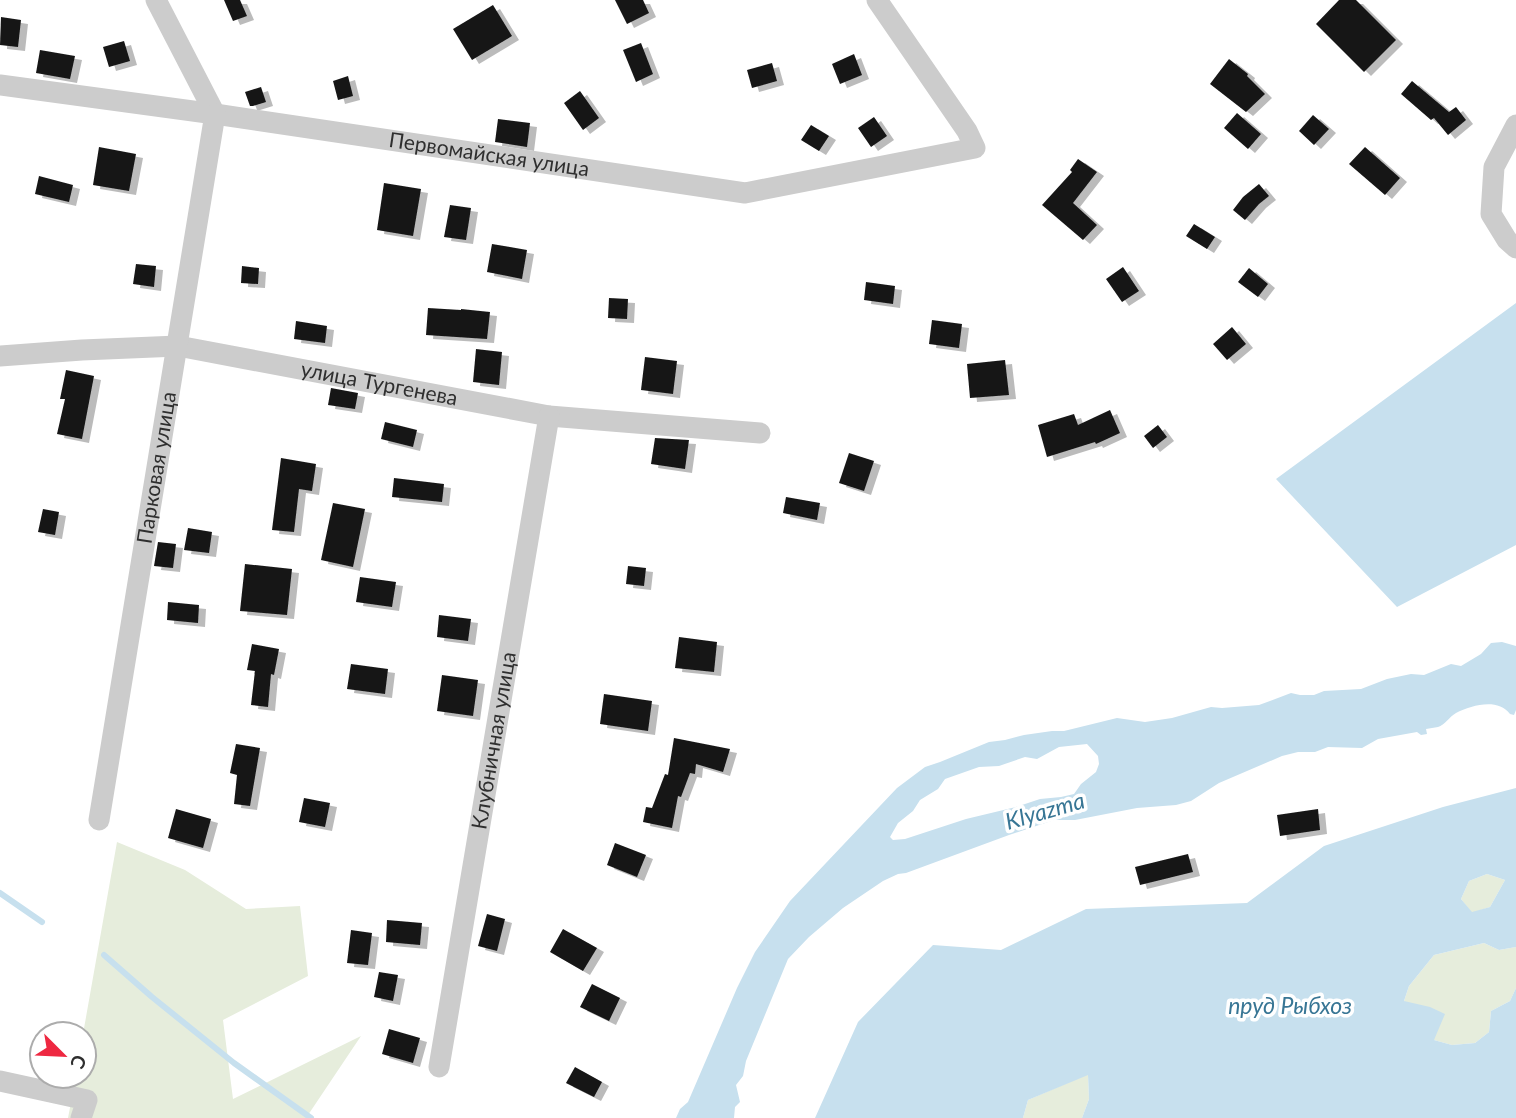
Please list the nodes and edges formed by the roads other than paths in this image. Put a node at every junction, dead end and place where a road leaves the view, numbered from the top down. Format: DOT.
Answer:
graph roads {
  1 [pos="156,0"];
  2 [pos="877,0"];
  3 [pos="0,85"];
  4 [pos="215,114"];
  5 [pos="1516,125"];
  6 [pos="1511,244"];
  7 [pos="178,346"];
  8 [pos="0,356"];
  9 [pos="549,416"];
  10 [pos="760,433"];
  11 [pos="99,820"];
  12 [pos="439,1067"];
  13 [pos="0,1081"];
  14 [pos="84,1109"];
  1 -- 4 [label="street"];
  2 -- 4 [label="street, Первомайская улица"];
  3 -- 4 [label="street, Первомайская улица"];
  4 -- 7 [label="street, Парковая улица"];
  5 -- 6 [label="street"];
  7 -- 8 [label="street, улица Тургенева"];
  7 -- 9 [label="street, улица Тургенева"];
  7 -- 11 [label="street, Парковая улица"];
  9 -- 10 [label="street, улица Тургенева"];
  9 -- 12 [label="street, Клубничная улица"];
  13 -- 14 [label="street"];
}
